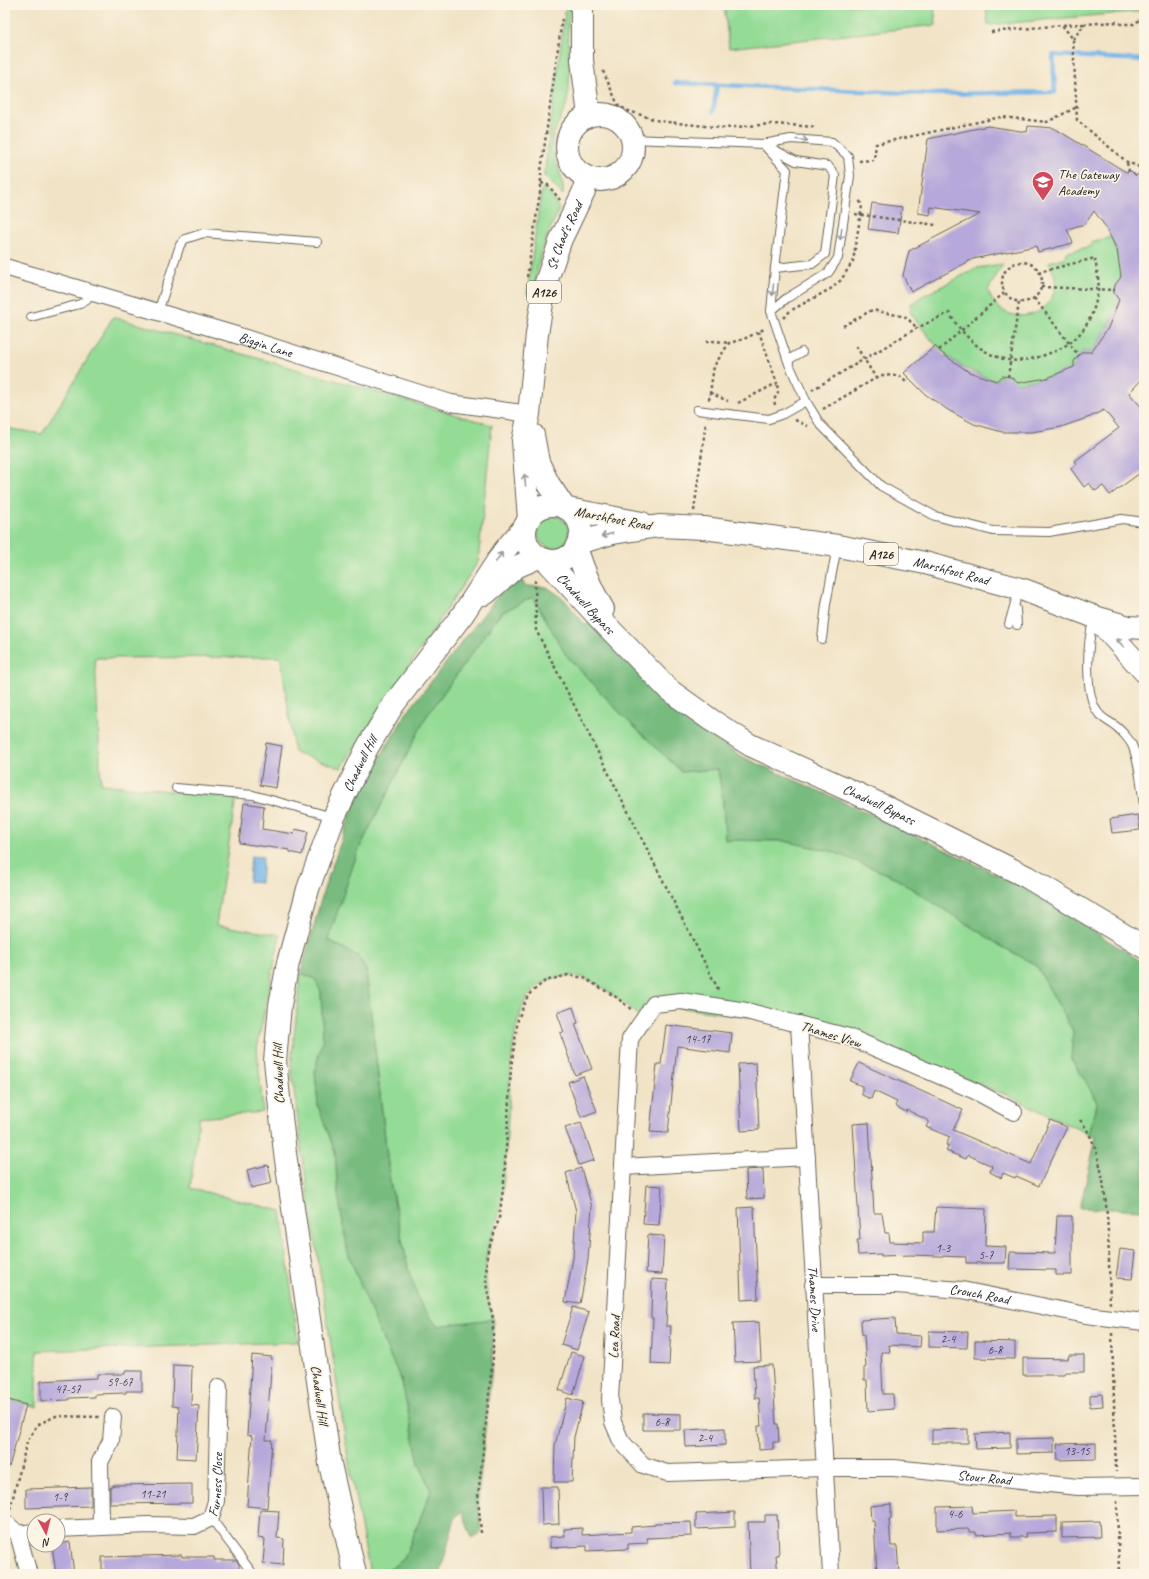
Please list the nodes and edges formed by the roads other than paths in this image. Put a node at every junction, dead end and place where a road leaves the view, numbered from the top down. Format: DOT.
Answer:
graph roads {
  1 [pos="572,9"];
  2 [pos="589,116"];
  3 [pos="632,139"];
  4 [pos="763,144"];
  5 [pos="586,177"];
  6 [pos="317,242"];
  7 [pos="5,267"];
  8 [pos="776,268"];
  9 [pos="90,291"];
  10 [pos="771,311"];
  11 [pos="158,312"];
  12 [pos="31,317"];
  13 [pos="802,352"];
  14 [pos="788,360"];
  15 [pos="805,399"];
  16 [pos="697,410"];
  17 [pos="528,414"];
  18 [pos="566,508"];
  19 [pos="527,522"];
  20 [pos="1144,522"];
  21 [pos="659,526"];
  22 [pos="577,545"];
  23 [pos="838,546"];
  24 [pos="543,558"];
  25 [pos="1017,595"];
  26 [pos="463,614"];
  27 [pos="1095,617"];
  28 [pos="1013,624"];
  29 [pos="1144,628"];
  30 [pos="1144,635"];
  31 [pos="822,639"];
  32 [pos="626,646"];
  33 [pos="1144,670"];
  34 [pos="176,788"];
  35 [pos="1144,805"];
  36 [pos="334,817"];
  37 [pos="1144,947"];
  38 [pos="643,1019"];
  39 [pos="799,1024"];
  40 [pos="1014,1112"];
  41 [pos="807,1157"];
  42 [pos="623,1167"];
  43 [pos="813,1285"];
  44 [pos="1144,1322"];
  45 [pos="219,1387"];
  46 [pos="114,1417"];
  47 [pos="824,1468"];
  48 [pos="1144,1486"];
  49 [pos="211,1518"];
  50 [pos="6,1523"];
  51 [pos="101,1526"];
  52 [pos="66,1528"];
  53 [pos="26,1533"];
  54 [pos="27,1553"];
  55 [pos="29,1574"];
  56 [pos="253,1574"];
  57 [pos="356,1574"];
  58 [pos="831,1574"];
  1 -- 2 [label="main road"];
  2 -- 3 [label="main road"];
  2 -- 5 [label="main road"];
  3 -- 4 [label="lane"];
  3 -- 5 [label="main road"];
  4 -- 8 [label="lane"];
  4 -- 8 [label="lane"];
  4 -- 10 [label="lane, one-way"];
  5 -- 17 [label="main road, St Chad's Road / A126"];
  6 -- 11 [label="lane"];
  7 -- 9 [label="street, Biggin Lane"];
  8 -- 10 [label="lane, one-way"];
  9 -- 11 [label="street, Biggin Lane"];
  9 -- 12 [label="lane"];
  10 -- 14 [label="lane"];
  11 -- 17 [label="street, Biggin Lane"];
  13 -- 14 [label="lane"];
  14 -- 15 [label="lane"];
  15 -- 16 [label="lane"];
  15 -- 20 [label="lane"];
  17 -- 18 [label="main road, St Chad's Road / A126"];
  19 -- 17 [label="main road, St Chad's Road / A126, one-way"];
  18 -- 19 [label="main road"];
  18 -- 21 [label="main road, Marshfoot Road / A126"];
  18 -- 22 [label="main road"];
  19 -- 24 [label="main road"];
  26 -- 19 [label="main road, Chadwell Hill, one-way"];
  21 -- 22 [label="main road, Marshfoot Road / A126, one-way"];
  21 -- 23 [label="main road, Marshfoot Road / A126"];
  22 -- 24 [label="main road"];
  22 -- 32 [label="main road, Chadwell Bypass"];
  23 -- 25 [label="main road, Marshfoot Road / A126"];
  23 -- 31 [label="lane"];
  24 -- 26 [label="main road, Chadwell Hill"];
  24 -- 32 [label="main road, Chadwell Bypass"];
  25 -- 27 [label="main road, Marshfoot Road / A126"];
  25 -- 28 [label="lane"];
  26 -- 36 [label="main road, Chadwell Hill"];
  27 -- 29 [label="main road, Marshfoot Road / A126"];
  33 -- 27 [label="main road, Marshfoot Road / A126, one-way"];
  27 -- 35 [label="lane"];
  30 -- 33 [label="main road, Marshfoot Road / A126"];
  32 -- 37 [label="main road, Chadwell Bypass"];
  34 -- 36 [label="lane"];
  36 -- 57 [label="main road, Chadwell Hill"];
  38 -- 39 [label="street, Thames View"];
  38 -- 42 [label="street, Lea Road"];
  39 -- 40 [label="street, Thames View"];
  39 -- 41 [label="street, Thames Drive"];
  41 -- 42 [label="street"];
  41 -- 43 [label="street, Thames Drive"];
  42 -- 47 [label="street, Lea Road"];
  43 -- 44 [label="street, Crouch Road"];
  43 -- 47 [label="street, Thames Drive"];
  45 -- 49 [label="street, Furness Close"];
  46 -- 51 [label="street"];
  47 -- 48 [label="street, Stour Road"];
  47 -- 58 [label="street, Thames Drive"];
  49 -- 51 [label="street, Furness Close"];
  49 -- 56 [label="lane"];
  50 -- 53 [label="street"];
  51 -- 52 [label="street, Furness Close"];
  54 -- 55 [label="street"];
}
